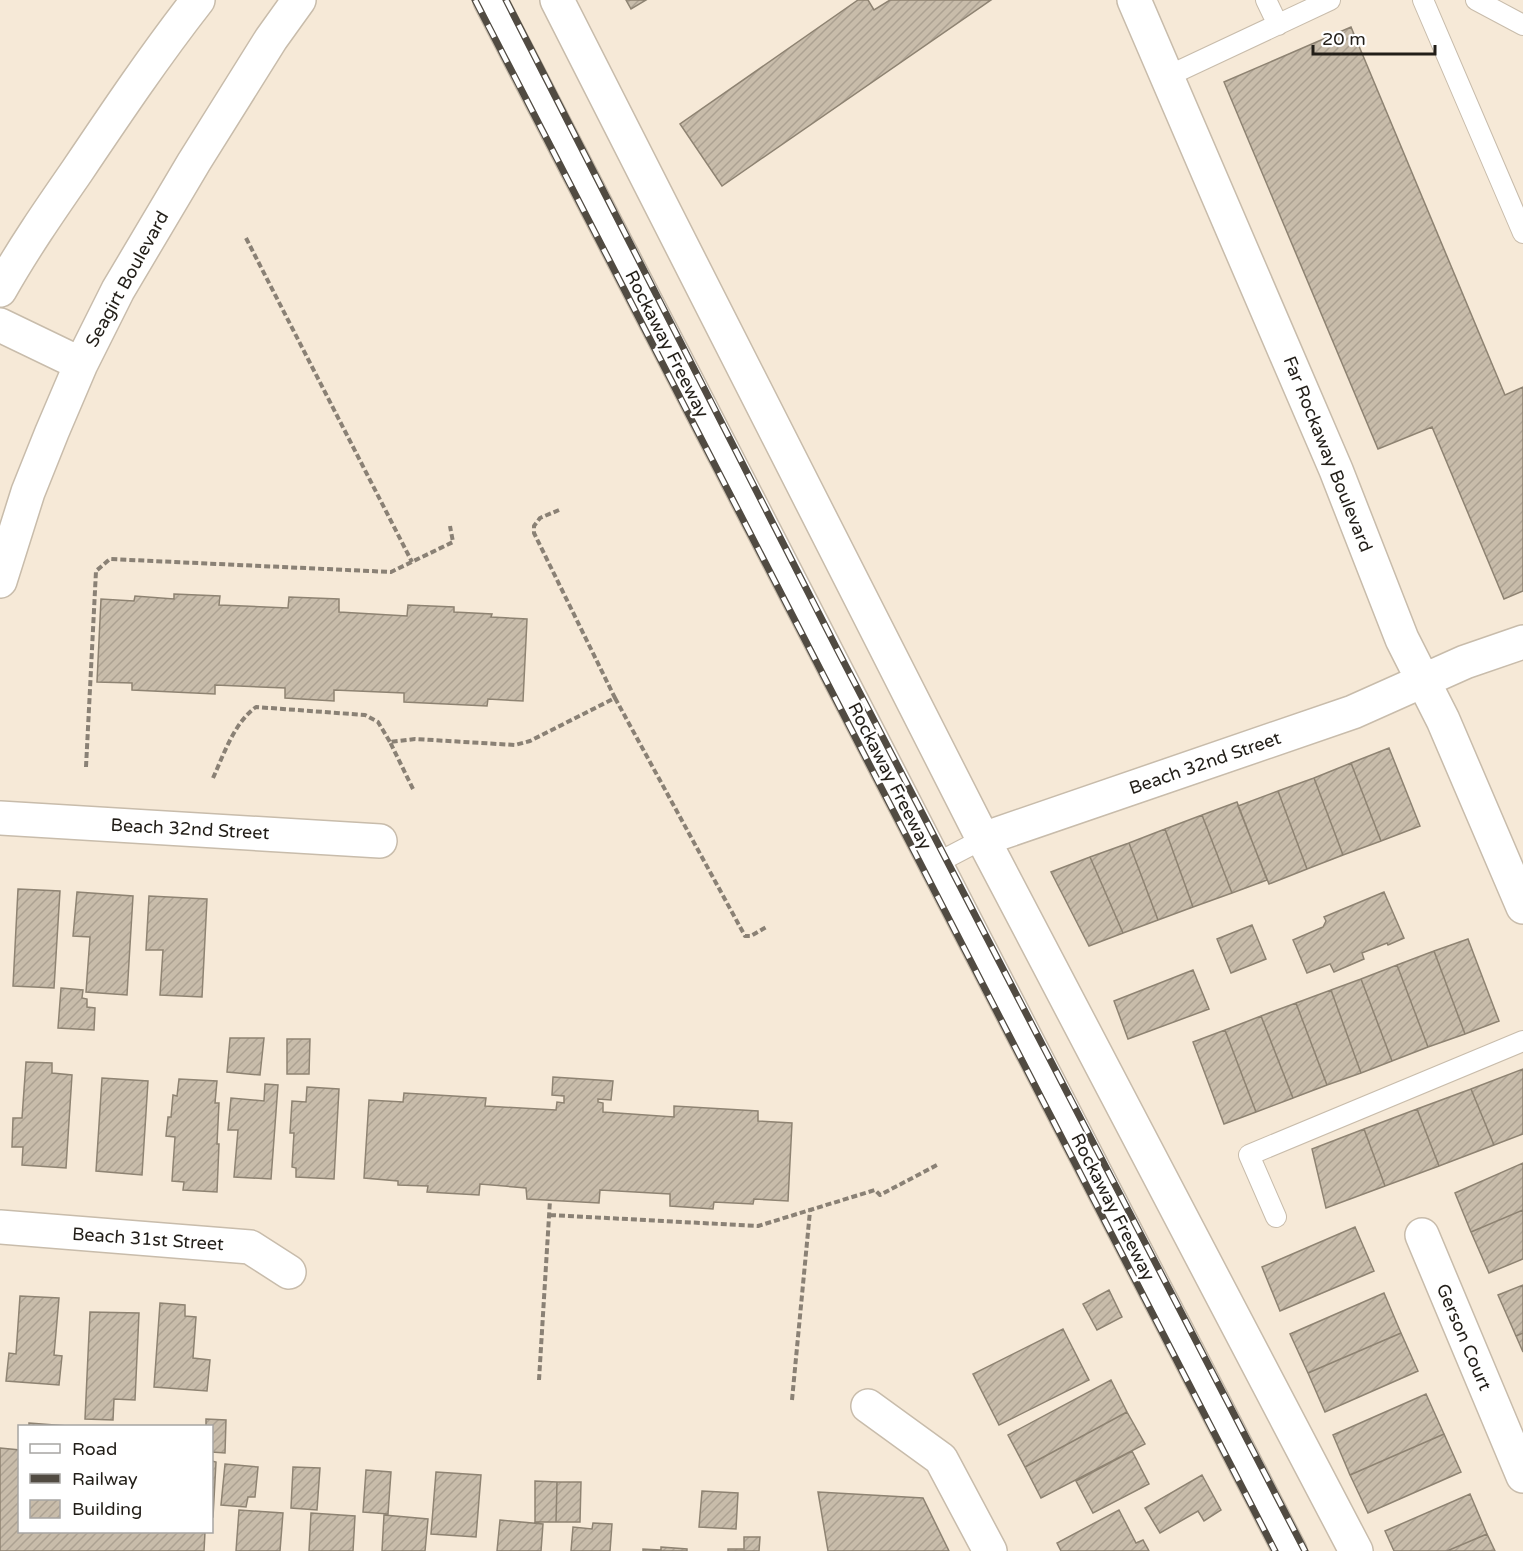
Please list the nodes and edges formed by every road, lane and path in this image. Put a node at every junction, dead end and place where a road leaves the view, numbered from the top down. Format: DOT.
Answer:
graph roads {
  1 [pos="198,0"];
  2 [pos="299,0"];
  3 [pos="490,0"];
  4 [pos="557,0"];
  5 [pos="1134,0"];
  6 [pos="1266,0"];
  7 [pos="1330,0"];
  8 [pos="1423,0"];
  9 [pos="1476,0"];
  10 [pos="1278,25"];
  11 [pos="1523,25"];
  12 [pos="1166,77"];
  13 [pos="1523,233"];
  14 [pos="246,238"];
  15 [pos="0,290"];
  16 [pos="0,325"];
  17 [pos="81,364"];
  18 [pos="559,510"];
  19 [pos="450,526"];
  20 [pos="412,562"];
  21 [pos="0,581"];
  22 [pos="1523,642"];
  23 [pos="1423,680"];
  24 [pos="615,698"];
  25 [pos="390,742"];
  26 [pos="86,767"];
  27 [pos="213,778"];
  28 [pos="413,789"];
  29 [pos="0,818"];
  30 [pos="983,839"];
  31 [pos="380,841"];
  32 [pos="935,864"];
  33 [pos="1523,907"];
  34 [pos="768,926"];
  35 [pos="1523,1041"];
  36 [pos="937,1165"];
  37 [pos="550,1200"];
  38 [pos="810,1211"];
  39 [pos="550,1215"];
  40 [pos="1276,1217"];
  41 [pos="0,1227"];
  42 [pos="1422,1235"];
  43 [pos="289,1272"];
  44 [pos="539,1380"];
  45 [pos="792,1400"];
  46 [pos="868,1406"];
  47 [pos="1515,1434"];
  48 [pos="1523,1476"];
  49 [pos="990,1551"];
  50 [pos="1290,1551"];
  51 [pos="1356,1551"];
  1 -- 15 [label="street"];
  2 -- 17 [label="street, Seagirt Boulevard"];
  3 -- 32 [label="street, Rockaway Freeway"];
  4 -- 30 [label="street"];
  5 -- 12 [label="street, Far Rockaway Boulevard"];
  6 -- 10 [label="lane"];
  7 -- 10 [label="lane"];
  8 -- 13 [label="lane"];
  9 -- 11 [label="lane"];
  10 -- 12 [label="lane"];
  12 -- 23 [label="street, Far Rockaway Boulevard"];
  14 -- 20 [label="path"];
  16 -- 17 [label="street"];
  17 -- 21 [label="street, Seagirt Boulevard"];
  18 -- 24 [label="path"];
  19 -- 20 [label="path"];
  20 -- 26 [label="path"];
  22 -- 23 [label="street, Beach 32nd Street"];
  23 -- 30 [label="street, Beach 32nd Street"];
  23 -- 33 [label="street, Far Rockaway Boulevard"];
  24 -- 25 [label="path"];
  24 -- 34 [label="path"];
  25 -- 27 [label="path"];
  25 -- 28 [label="path"];
  29 -- 31 [label="street, Beach 32nd Street"];
  30 -- 32 [label="lane"];
  30 -- 51 [label="street"];
  32 -- 50 [label="street, Rockaway Freeway"];
  35 -- 40 [label="lane"];
  36 -- 38 [label="path"];
  37 -- 39 [label="path"];
  38 -- 39 [label="path"];
  38 -- 45 [label="path"];
  39 -- 44 [label="path"];
  41 -- 43 [label="street, Beach 31st Street"];
  42 -- 47 [label="street, Gerson Court"];
  46 -- 49 [label="street"];
  47 -- 48 [label="street, Gerson Court"];
}
